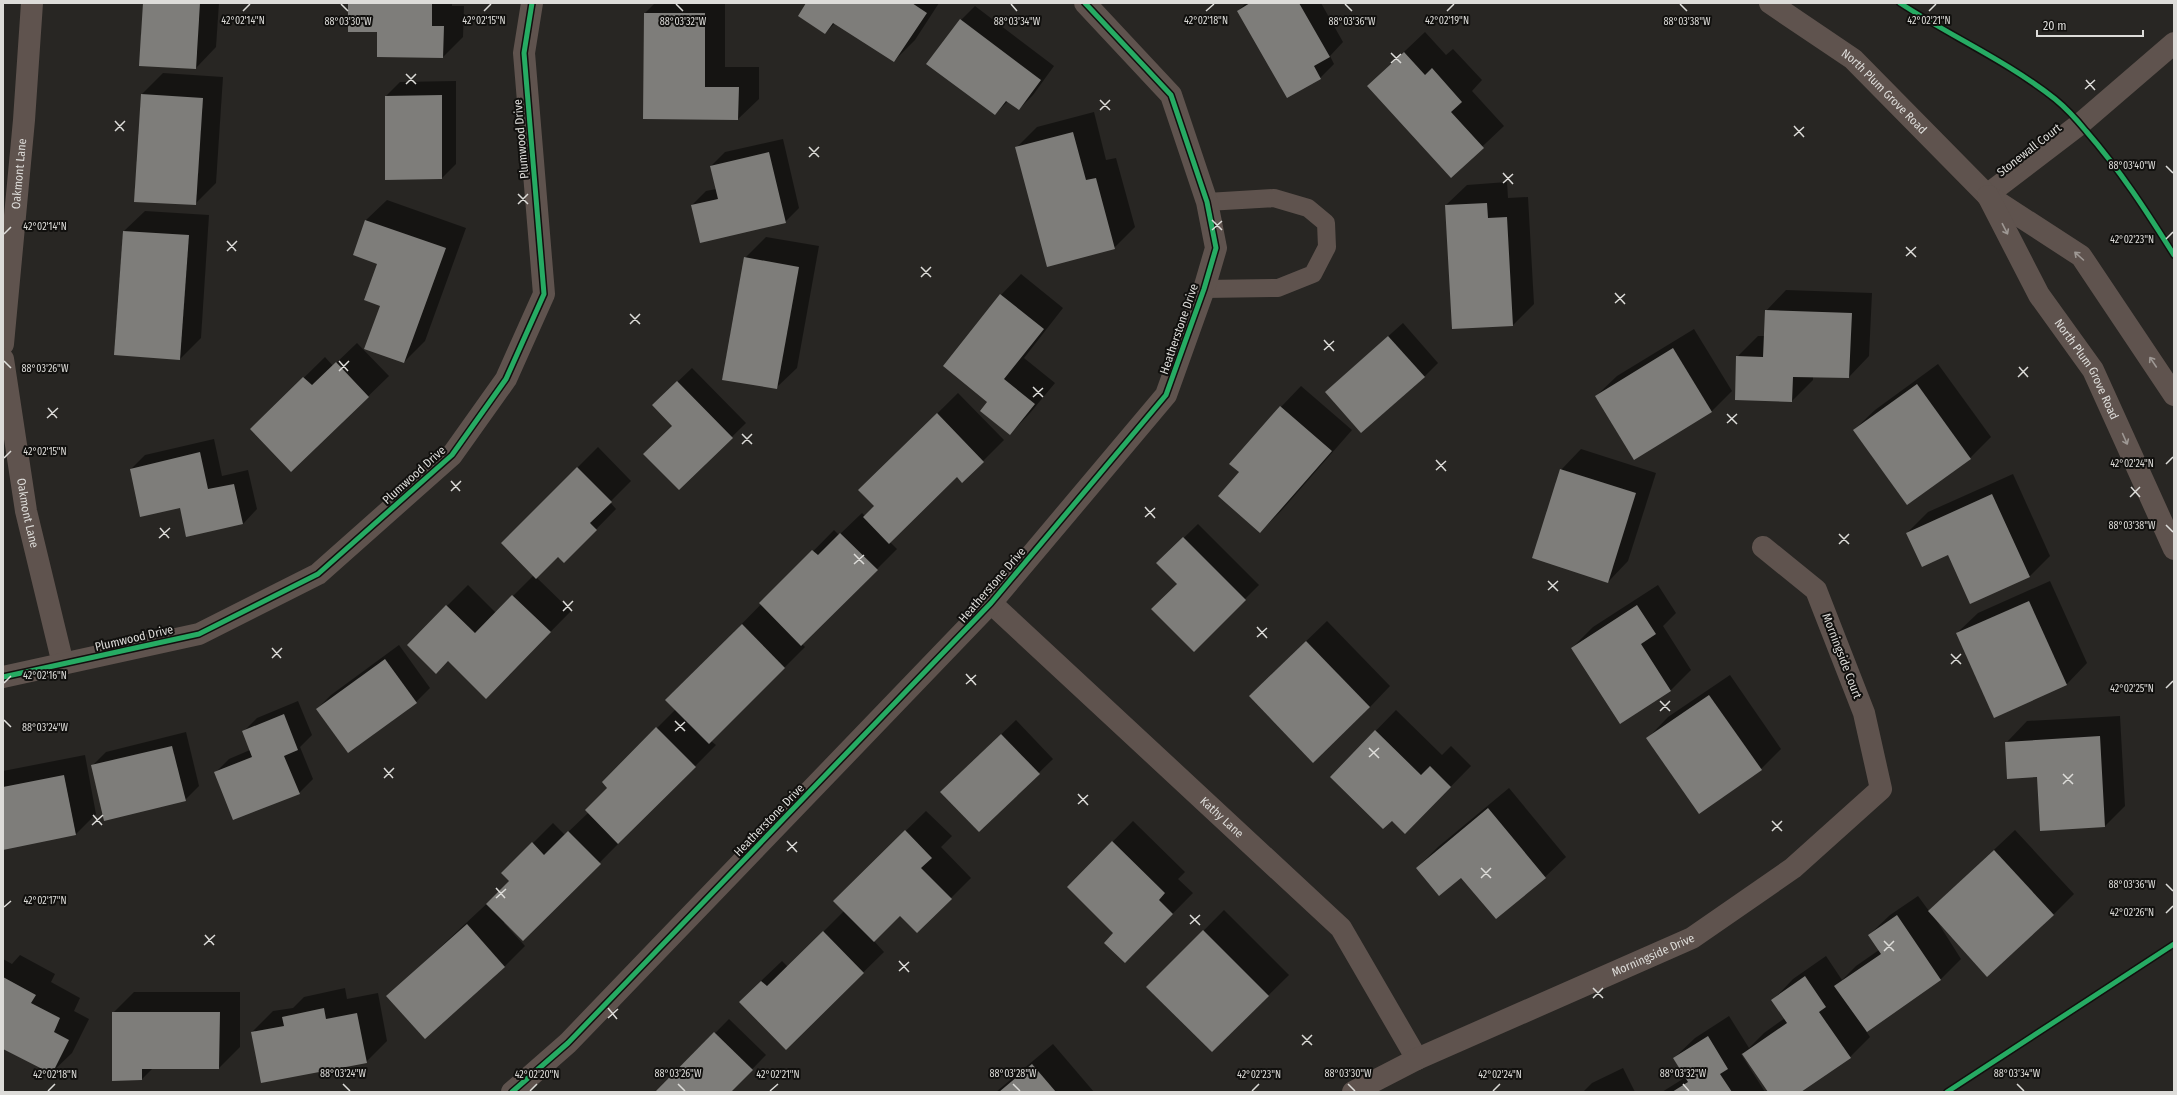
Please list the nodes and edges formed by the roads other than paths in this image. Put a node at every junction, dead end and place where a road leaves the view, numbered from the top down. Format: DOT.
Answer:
graph roads {
  1 [pos="32,3"];
  2 [pos="532,3"];
  3 [pos="1085,3"];
  4 [pos="1770,3"];
  5 [pos="2174,43"];
  6 [pos="1988,195"];
  7 [pos="1207,202"];
  8 [pos="1204,290"];
  9 [pos="3,344"];
  10 [pos="3,358"];
  11 [pos="2174,395"];
  12 [pos="1763,547"];
  13 [pos="2174,549"];
  14 [pos="992,603"];
  15 [pos="63,664"];
  16 [pos="3,677"];
  17 [pos="1881,789"];
  18 [pos="1417,1060"];
  19 [pos="512,1092"];
  20 [pos="1353,1092"];
  1 -- 9 [label="street, Oakmont Lane"];
  2 -- 15 [label="street, Plumwood Drive"];
  3 -- 7 [label="street, Heatherstone Drive"];
  4 -- 6 [label="street, North Plum Grove Road"];
  5 -- 6 [label="street, Stonewall Court"];
  11 -- 6 [label="street, North Plum Grove Road, one-way"];
  6 -- 13 [label="street, North Plum Grove Road, one-way"];
  7 -- 8 [label="street, Heatherstone Drive"];
  7 -- 8 [label="lane"];
  8 -- 14 [label="street, Heatherstone Drive"];
  10 -- 15 [label="street, Oakmont Lane"];
  12 -- 17 [label="street, Morningside Court"];
  14 -- 18 [label="street, Kathy Lane"];
  14 -- 19 [label="street, Heatherstone Drive"];
  15 -- 16 [label="street, Plumwood Drive"];
  17 -- 18 [label="street, Morningside Drive"];
  18 -- 20 [label="street, Morningside Drive"];
}
